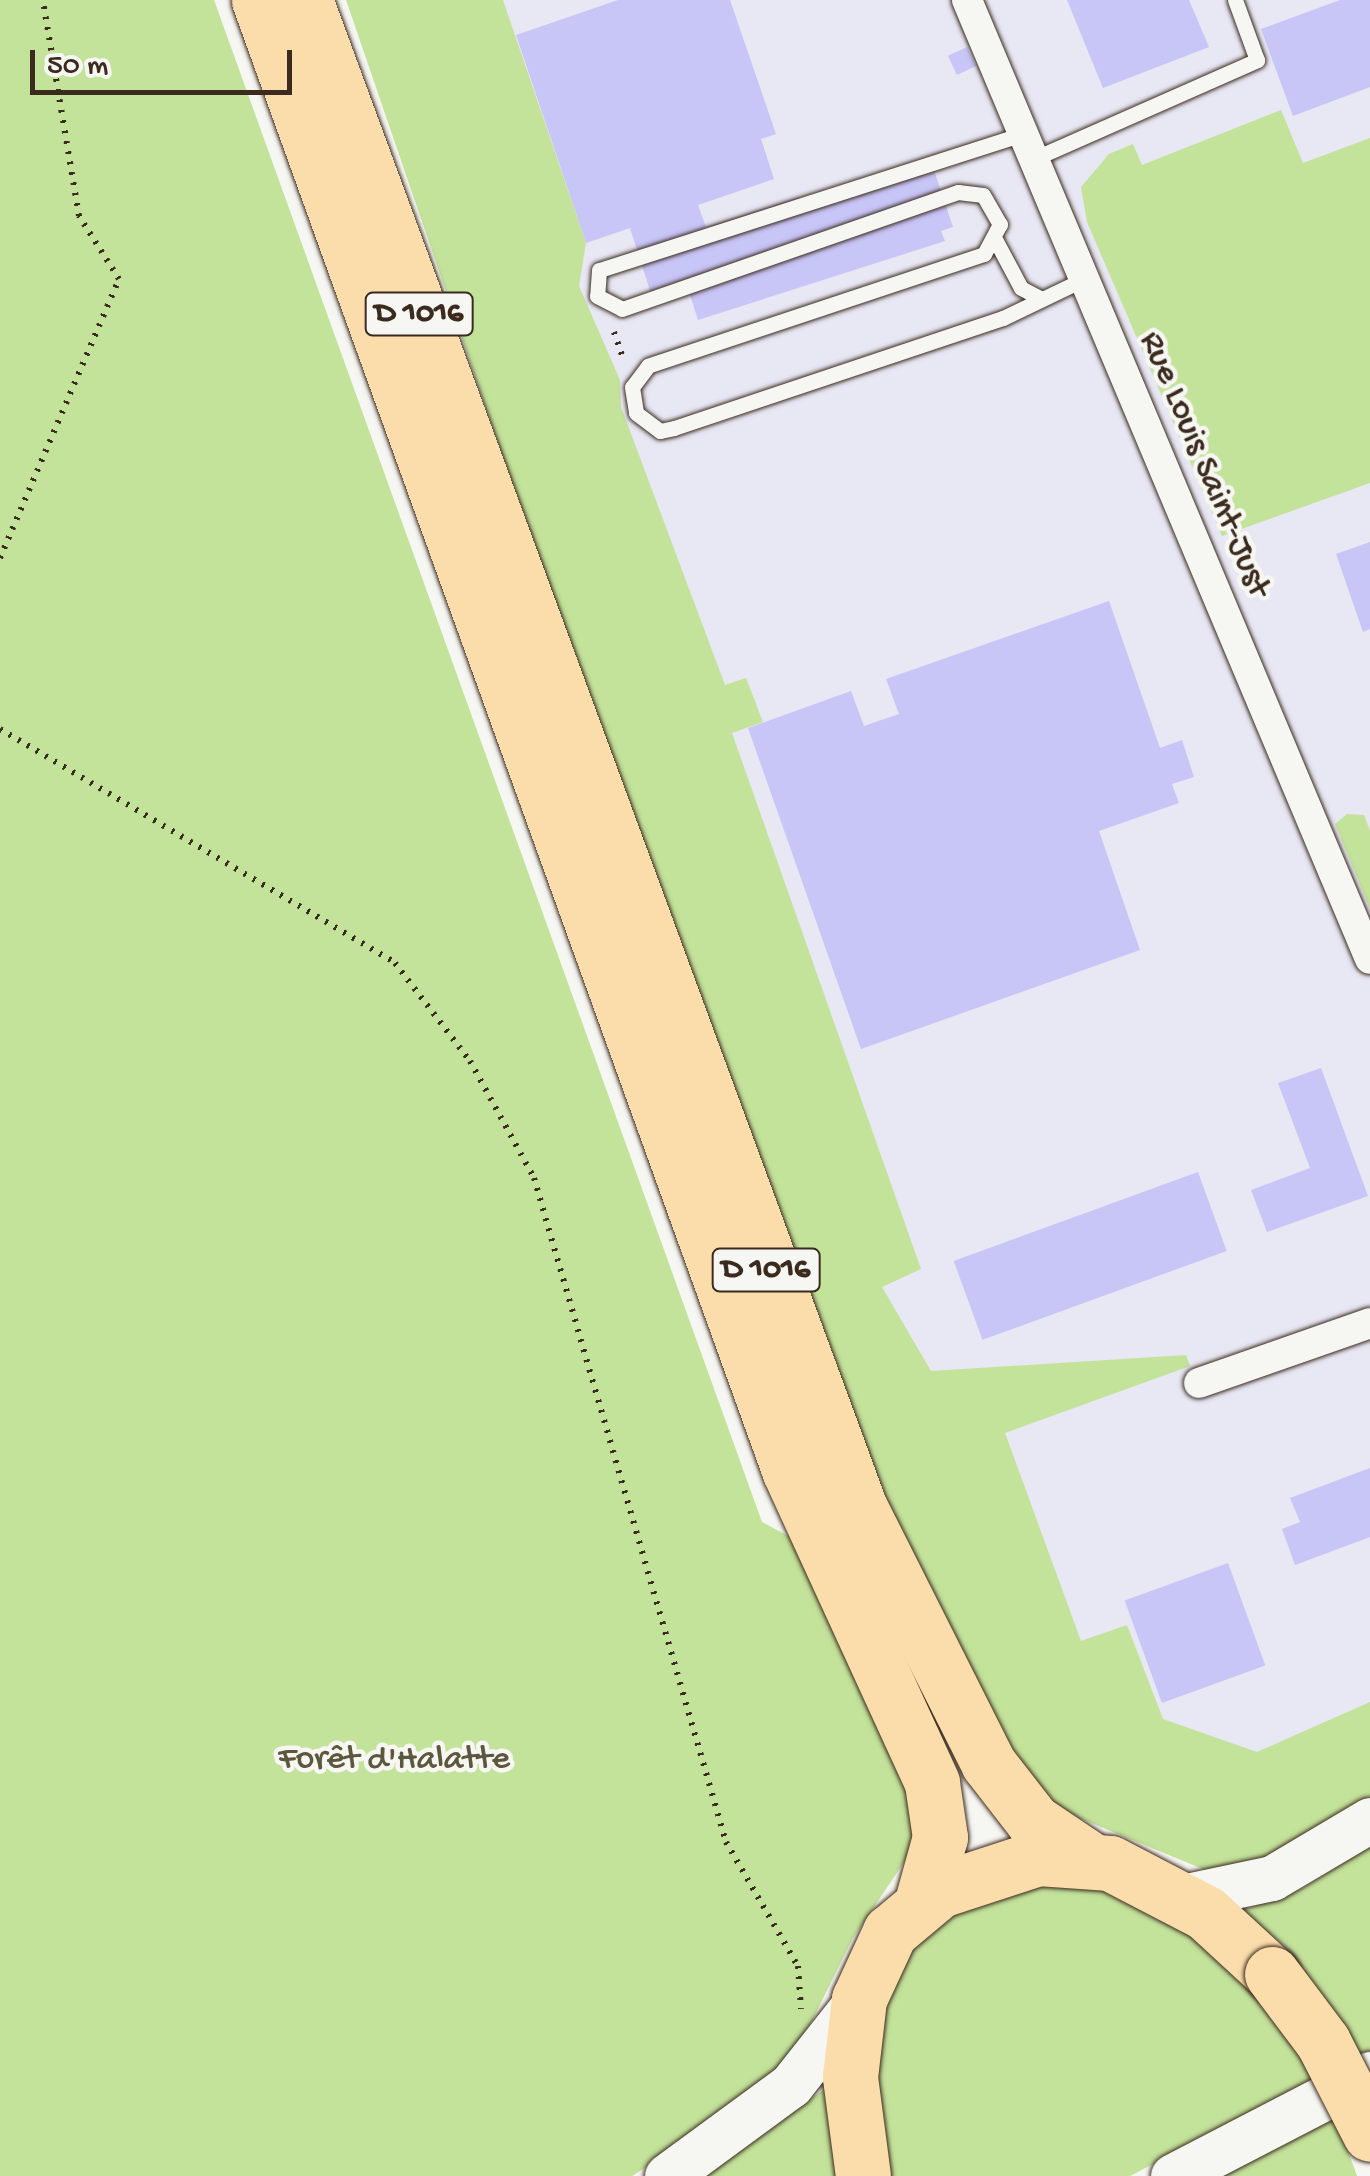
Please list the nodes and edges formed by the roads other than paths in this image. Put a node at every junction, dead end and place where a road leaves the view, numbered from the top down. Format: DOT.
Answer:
graph roads {
  1 [pos="258,0"];
  2 [pos="305,0"];
  3 [pos="967,0"];
  4 [pos="1235,0"];
  5 [pos="1028,146"];
  6 [pos="996,241"];
  7 [pos="1084,278"];
  8 [pos="1040,298"];
  9 [pos="1370,959"];
  10 [pos="1370,1323"];
  11 [pos="1200,1382"];
  12 [pos="1370,1820"];
  13 [pos="1088,1858"];
  14 [pos="1182,1897"];
  15 [pos="922,1902"];
  16 [pos="859,1999"];
  17 [pos="1370,2074"];
  18 [pos="1370,2134"];
  19 [pos="667,2176"];
  20 [pos="863,2176"];
  21 [pos="1173,2176"];
  1 -- 15 [label="highway, D 1016"];
  2 -- 13 [label="highway, D 1016"];
  3 -- 5 [label="street, Rue Louis Saint-Just"];
  4 -- 5 [label="lane"];
  5 -- 6 [label="lane"];
  5 -- 7 [label="street, Rue Louis Saint-Just"];
  6 -- 8 [label="lane"];
  6 -- 8 [label="lane"];
  7 -- 8 [label="lane"];
  7 -- 9 [label="street, Rue Louis Saint-Just"];
  10 -- 11 [label="street"];
  12 -- 14 [label="main road"];
  13 -- 14 [label="highway"];
  13 -- 15 [label="highway"];
  14 -- 18 [label="highway, bridge"];
  15 -- 16 [label="highway"];
  16 -- 19 [label="main road"];
  16 -- 20 [label="highway"];
  17 -- 21 [label="main road"];
}
